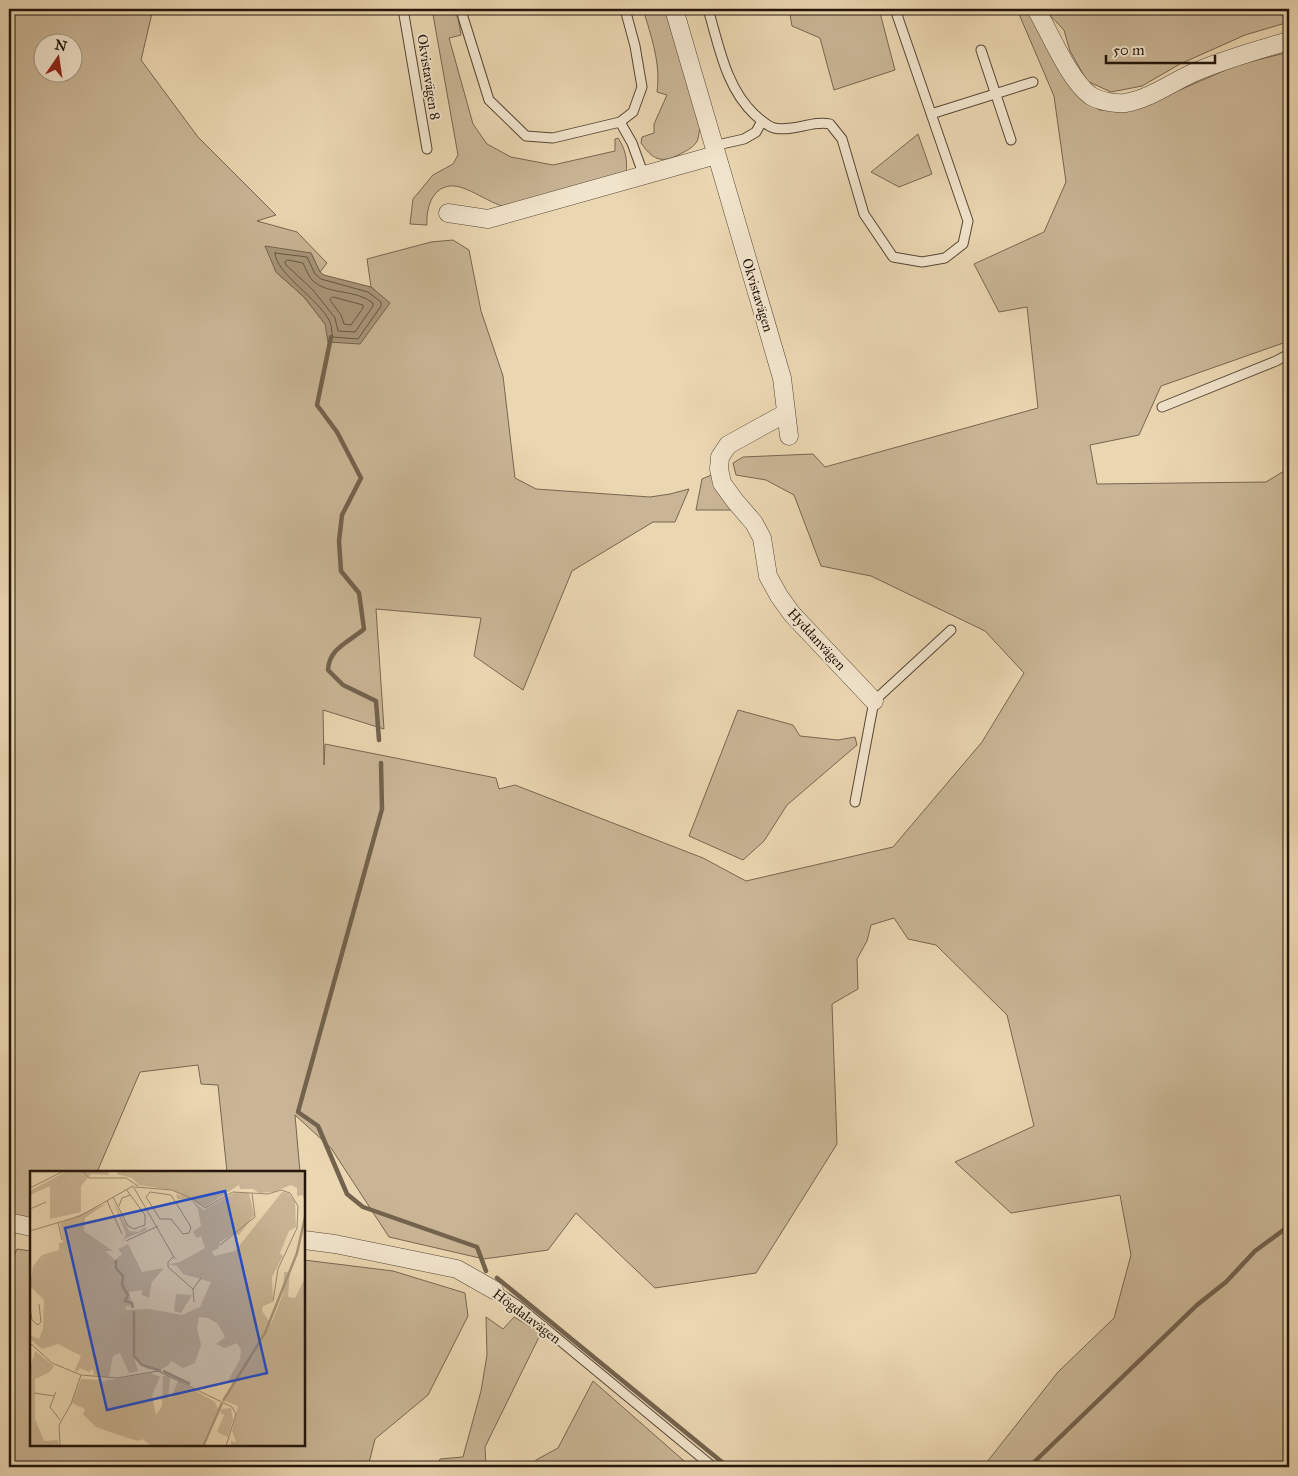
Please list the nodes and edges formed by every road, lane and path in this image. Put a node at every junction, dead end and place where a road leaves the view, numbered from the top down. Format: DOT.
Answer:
graph roads {
  1 [pos="403,9"];
  2 [pos="462,9"];
  3 [pos="625,9"];
  4 [pos="674,9"];
  5 [pos="708,9"];
  6 [pos="895,9"];
  7 [pos="1036,9"];
  8 [pos="1289,41"];
  9 [pos="981,50"];
  10 [pos="1033,82"];
  11 [pos="996,94"];
  12 [pos="931,114"];
  13 [pos="762,121"];
  14 [pos="620,122"];
  15 [pos="1011,140"];
  16 [pos="427,149"];
  17 [pos="715,151"];
  18 [pos="644,177"];
  19 [pos="448,213"];
  20 [pos="1289,354"];
  21 [pos="1162,407"];
  22 [pos="786,414"];
  23 [pos="789,436"];
  24 [pos="952,630"];
  25 [pos="874,701"];
  26 [pos="855,802"];
  27 [pos="9,1222"];
  28 [pos="30,1227"];
  29 [pos="305,1240"];
  30 [pos="494,1290"];
  31 [pos="713,1467"];
  1 -- 16 [label="lane, Okvistavägen 8"];
  2 -- 14 [label="lane"];
  3 -- 14 [label="lane"];
  4 -- 17 [label="street, Okvistavägen"];
  5 -- 13 [label="lane"];
  6 -- 12 [label="lane"];
  7 -- 8 [label="street"];
  9 -- 11 [label="lane"];
  10 -- 11 [label="lane"];
  11 -- 12 [label="lane"];
  11 -- 15 [label="lane"];
  12 -- 13 [label="lane"];
  13 -- 17 [label="lane"];
  14 -- 18 [label="lane"];
  17 -- 18 [label="street"];
  17 -- 22 [label="street, Okvistavägen"];
  18 -- 19 [label="street"];
  20 -- 21 [label="lane"];
  22 -- 23 [label="street, Okvistavägen"];
  22 -- 25 [label="street, Hyddanvägen"];
  24 -- 25 [label="lane"];
  25 -- 26 [label="lane"];
  27 -- 28 [label="street"];
  29 -- 30 [label="street, Högdalavägen"];
  30 -- 31 [label="lane, Högdalavägen"];
}
